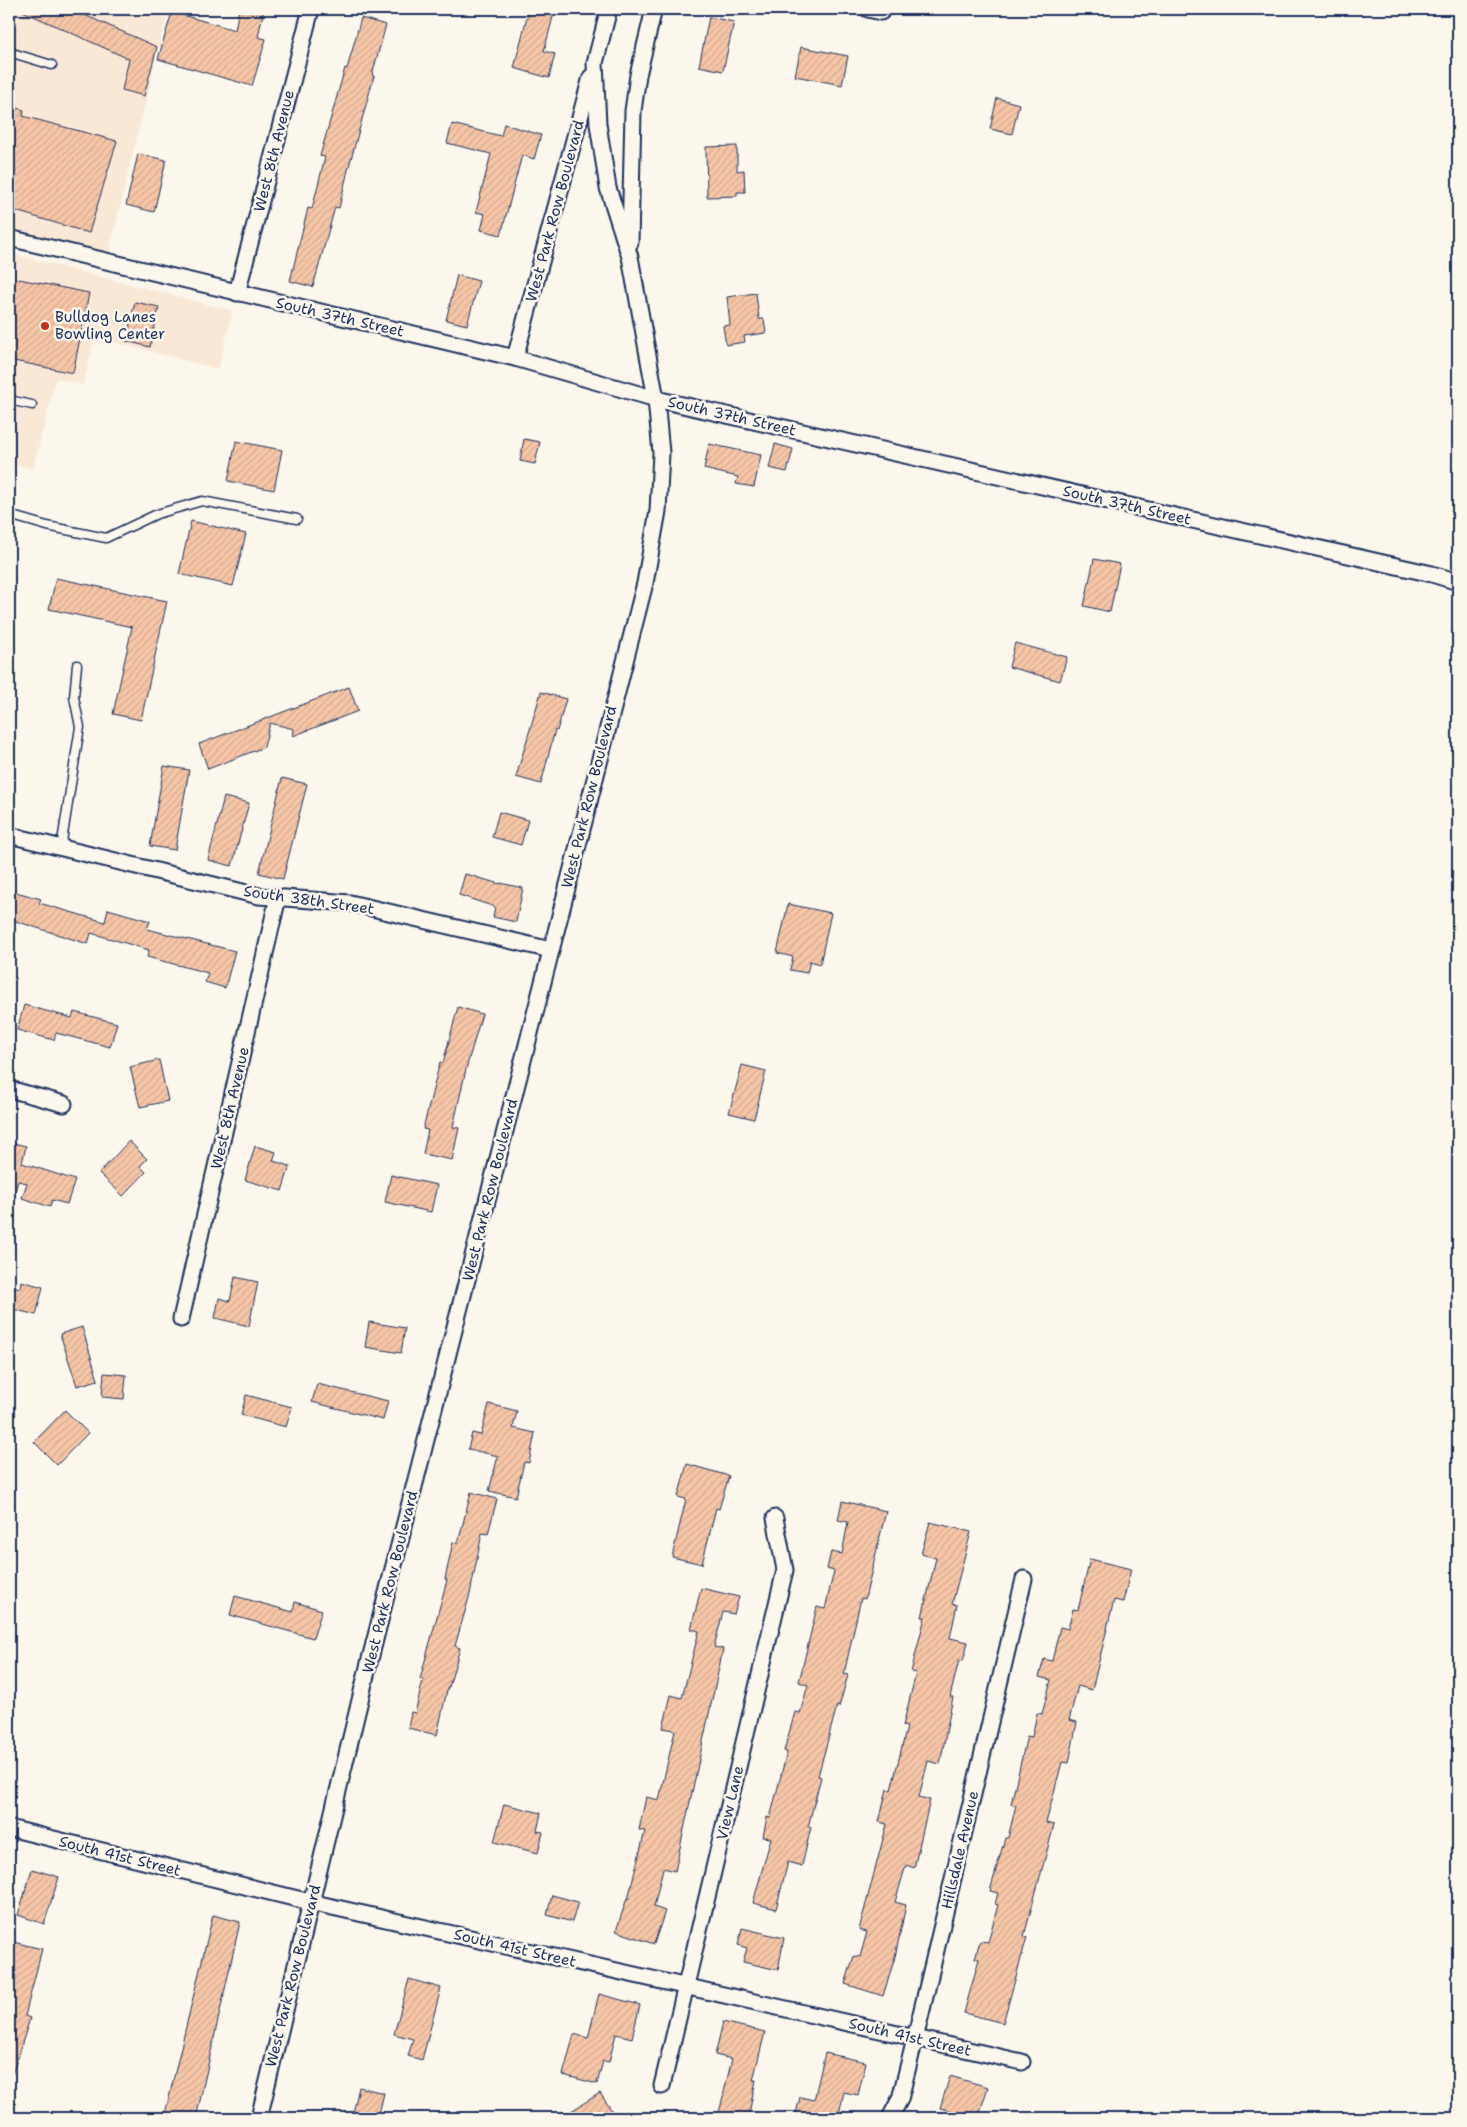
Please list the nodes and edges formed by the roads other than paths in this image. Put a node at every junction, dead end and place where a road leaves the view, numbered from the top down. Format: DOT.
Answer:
graph roads {
  1 [pos="311,9"];
  2 [pos="609,9"];
  3 [pos="654,9"];
  4 [pos="9,52"];
  5 [pos="595,64"];
  6 [pos="52,65"];
  7 [pos="9,238"];
  8 [pos="630,257"];
  9 [pos="237,293"];
  10 [pos="515,358"];
  11 [pos="656,398"];
  12 [pos="9,400"];
  13 [pos="32,405"];
  14 [pos="9,515"];
  15 [pos="297,519"];
  16 [pos="1458,582"];
  17 [pos="77,665"];
  18 [pos="9,835"];
  19 [pos="61,848"];
  20 [pos="278,897"];
  21 [pos="551,950"];
  22 [pos="9,1089"];
  23 [pos="64,1104"];
  24 [pos="181,1319"];
  25 [pos="775,1518"];
  26 [pos="1024,1579"];
  27 [pos="9,1828"];
  28 [pos="310,1902"];
  29 [pos="686,1987"];
  30 [pos="915,2038"];
  31 [pos="1022,2062"];
  32 [pos="662,2086"];
  33 [pos="259,2118"];
  34 [pos="890,2118"];
  1 -- 9 [label="street, West 8th Avenue"];
  2 -- 5 [label="street, West Park Row Boulevard"];
  3 -- 8 [label="street, West Park Row Boulevard"];
  4 -- 6 [label="lane"];
  5 -- 8 [label="street, West Park Row Boulevard"];
  5 -- 10 [label="street, West Park Row Boulevard"];
  7 -- 9 [label="street, South 37th Street"];
  8 -- 11 [label="street, West Park Row Boulevard"];
  9 -- 10 [label="street, South 37th Street"];
  10 -- 11 [label="street, South 37th Street"];
  11 -- 16 [label="street, South 37th Street"];
  11 -- 21 [label="street, West Park Row Boulevard"];
  12 -- 13 [label="lane"];
  14 -- 15 [label="lane"];
  17 -- 19 [label="lane"];
  18 -- 19 [label="street, South 38th Street"];
  19 -- 20 [label="street, South 38th Street"];
  20 -- 21 [label="street, South 38th Street"];
  20 -- 24 [label="street, West 8th Avenue"];
  21 -- 28 [label="street, West Park Row Boulevard"];
  22 -- 23 [label="street"];
  25 -- 29 [label="street, View Lane"];
  26 -- 30 [label="street, Hillsdale Avenue"];
  27 -- 28 [label="street, South 41st Street"];
  28 -- 29 [label="street, South 41st Street"];
  28 -- 33 [label="street, West Park Row Boulevard"];
  29 -- 30 [label="street, South 41st Street"];
  29 -- 32 [label="street, View Lane"];
  30 -- 31 [label="street, South 41st Street"];
  30 -- 34 [label="street, Hillsdale Avenue"];
}
